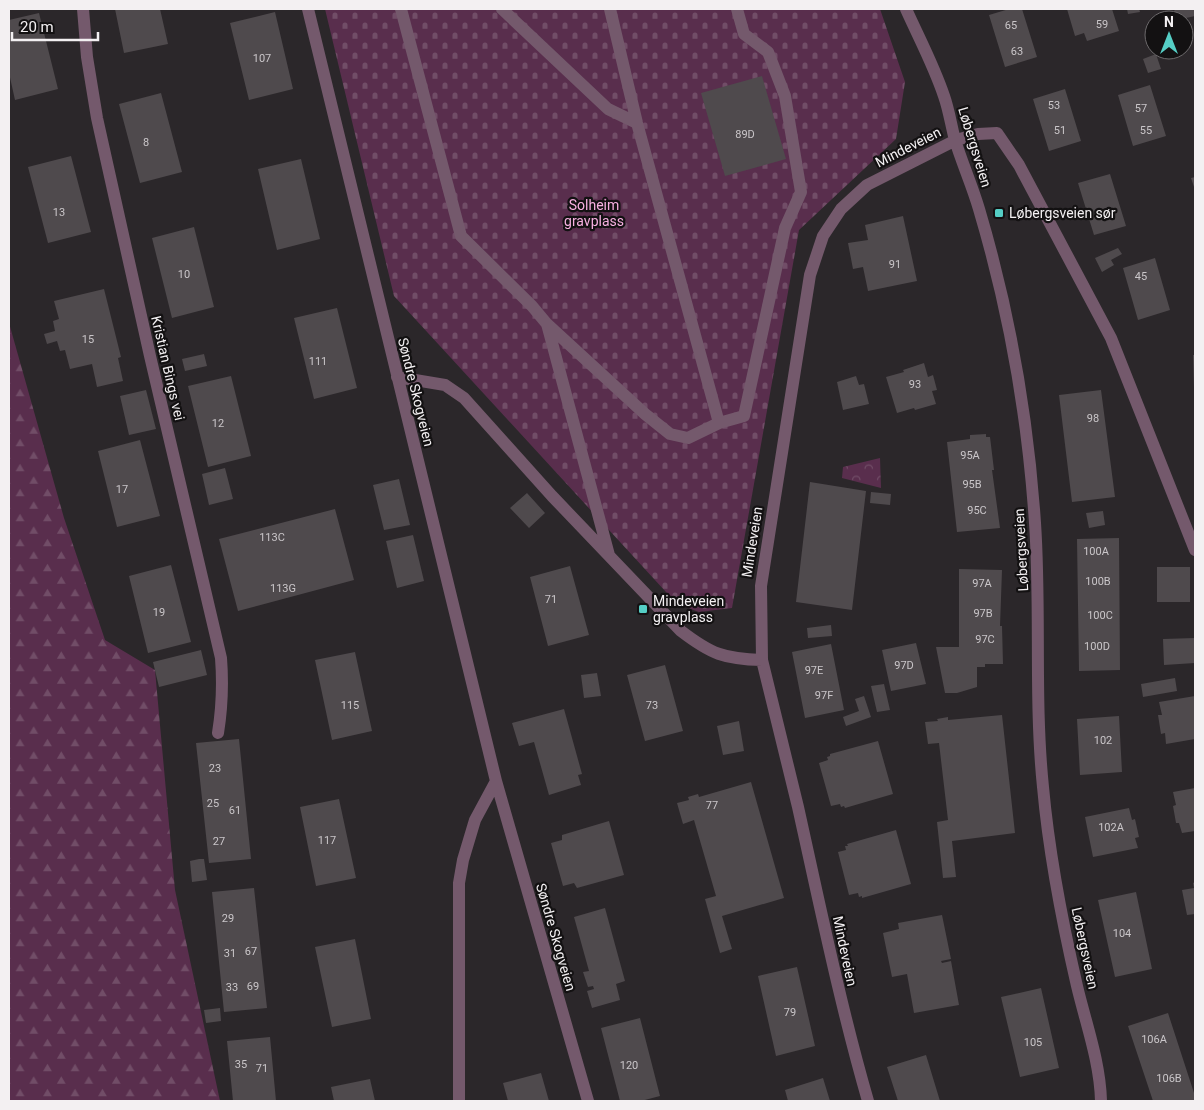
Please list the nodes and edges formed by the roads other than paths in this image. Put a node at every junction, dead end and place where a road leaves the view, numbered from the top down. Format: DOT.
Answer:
graph roads {
  1 [pos="83,9"];
  2 [pos="308,9"];
  3 [pos="401,9"];
  4 [pos="502,9"];
  5 [pos="610,9"];
  6 [pos="737,9"];
  7 [pos="906,9"];
  8 [pos="637,123"];
  9 [pos="956,140"];
  10 [pos="547,324"];
  11 [pos="397,377"];
  12 [pos="719,423"];
  13 [pos="1195,550"];
  14 [pos="609,555"];
  15 [pos="762,660"];
  16 [pos="218,734"];
  17 [pos="496,781"];
  18 [pos="459,1101"];
  19 [pos="588,1101"];
  20 [pos="868,1101"];
  21 [pos="1101,1101"];
  1 -- 16 [label="street, Kristian Bings vei"];
  2 -- 11 [label="street, Søndre Skogveien"];
  3 -- 10 [label="street"];
  4 -- 8 [label="street"];
  5 -- 8 [label="street"];
  6 -- 12 [label="street"];
  7 -- 9 [label="street, Løbergsveien"];
  8 -- 12 [label="street"];
  9 -- 13 [label="street, Mindeveien"];
  9 -- 15 [label="street, Mindeveien"];
  9 -- 21 [label="street, Løbergsveien"];
  10 -- 12 [label="street"];
  10 -- 14 [label="street"];
  11 -- 14 [label="street"];
  11 -- 17 [label="street, Søndre Skogveien"];
  14 -- 15 [label="street"];
  15 -- 20 [label="street, Mindeveien"];
  17 -- 18 [label="street"];
  17 -- 19 [label="street, Søndre Skogveien"];
}
